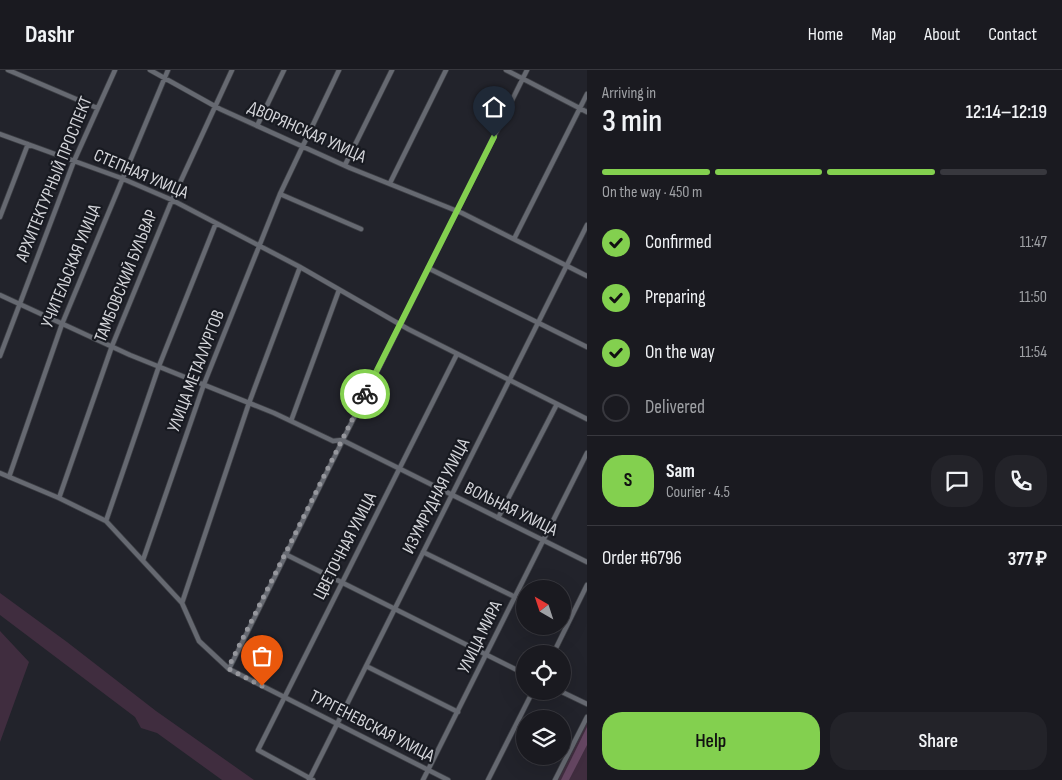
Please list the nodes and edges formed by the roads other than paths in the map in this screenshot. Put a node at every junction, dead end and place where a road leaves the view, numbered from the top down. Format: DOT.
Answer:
graph roads {
  1 [pos="8,70"];
  2 [pos="115,70"];
  3 [pos="150,70"];
  4 [pos="168,70"];
  5 [pos="232,70"];
  6 [pos="284,70"];
  7 [pos="339,70"];
  8 [pos="392,70"];
  9 [pos="446,70"];
  10 [pos="506,70"];
  11 [pos="527,70"];
  12 [pos="164,78"];
  13 [pos="522,80"];
  14 [pos="587,94"];
  15 [pos="215,106"];
  16 [pos="97,108"];
  17 [pos="580,109"];
  18 [pos="587,112"];
  19 [pos="257,126"];
  20 [pos="0,134"];
  21 [pos="28,144"];
  22 [pos="302,147"];
  23 [pos="74,161"];
  24 [pos="345,165"];
  25 [pos="121,178"];
  26 [pos="390,184"];
  27 [pos="280,194"];
  28 [pos="172,200"];
  29 [pos="457,211"];
  30 [pos="0,218"];
  31 [pos="216,222"];
  32 [pos="587,225"];
  33 [pos="361,229"];
  34 [pos="514,239"];
  35 [pos="260,244"];
  36 [pos="567,265"];
  37 [pos="300,267"];
  38 [pos="428,268"];
  39 [pos="587,276"];
  40 [pos="339,290"];
  41 [pos="0,295"];
  42 [pos="19,304"];
  43 [pos="538,322"];
  44 [pos="62,324"];
  45 [pos="400,324"];
  46 [pos="112,346"];
  47 [pos="587,347"];
  48 [pos="457,354"];
  49 [pos="0,356"];
  50 [pos="159,366"];
  51 [pos="509,380"];
  52 [pos="204,384"];
  53 [pos="249,403"];
  54 [pos="557,404"];
  55 [pos="587,419"];
  56 [pos="291,421"];
  57 [pos="342,440"];
  58 [pos="587,453"];
  59 [pos="400,468"];
  60 [pos="0,473"];
  61 [pos="9,477"];
  62 [pos="452,494"];
  63 [pos="59,498"];
  64 [pos="498,518"];
  65 [pos="106,521"];
  66 [pos="544,540"];
  67 [pos="423,552"];
  68 [pos="285,554"];
  69 [pos="143,560"];
  70 [pos="587,562"];
  71 [pos="342,582"];
  72 [pos="587,584"];
  73 [pos="515,598"];
  74 [pos="182,603"];
  75 [pos="394,609"];
  76 [pos="557,645"];
  77 [pos="486,655"];
  78 [pos="366,666"];
  79 [pos="229,669"];
  80 [pos="516,670"];
  81 [pos="571,696"];
  82 [pos="284,697"];
  83 [pos="528,700"];
  84 [pos="587,704"];
  85 [pos="458,712"];
  86 [pos="587,717"];
  87 [pos="337,723"];
  88 [pos="428,770"];
  89 [pos="311,779"];
  90 [pos="423,780"];
  91 [pos="448,780"];
  92 [pos="488,780"];
  93 [pos="555,780"];
  1 -- 16 [label="street"];
  2 -- 16 [label="street, АРХИТЕКТУРНЫЙ ПРОСПЕКТ"];
  3 -- 12 [label="street, ДВОРЯНСКАЯ УЛИЦА"];
  4 -- 12 [label="street, УЧИТЕЛЬСКАЯ УЛИЦА"];
  5 -- 15 [label="street, ТАМБОВСКИЙ БУЛЬВАР"];
  6 -- 19 [label="street"];
  7 -- 22 [label="street"];
  8 -- 24 [label="street"];
  9 -- 26 [label="street"];
  10 -- 13 [label="street"];
  11 -- 13 [label="street"];
  12 -- 15 [label="street, ДВОРЯНСКАЯ УЛИЦА"];
  12 -- 25 [label="street, УЧИТЕЛЬСКАЯ УЛИЦА"];
  13 -- 17 [label="street"];
  13 -- 29 [label="street"];
  14 -- 17 [label="street"];
  15 -- 19 [label="street, ДВОРЯНСКАЯ УЛИЦА"];
  15 -- 28 [label="street, ТАМБОВСКИЙ БУЛЬВАР"];
  16 -- 23 [label="street, АРХИТЕКТУРНЫЙ ПРОСПЕКТ"];
  17 -- 18 [label="street"];
  17 -- 34 [label="street"];
  19 -- 22 [label="street, ДВОРЯНСКАЯ УЛИЦА"];
  20 -- 21 [label="street, СТЕПНАЯ УЛИЦА"];
  21 -- 23 [label="street, СТЕПНАЯ УЛИЦА"];
  21 -- 30 [label="street"];
  22 -- 24 [label="street, ДВОРЯНСКАЯ УЛИЦА"];
  22 -- 27 [label="street, УЛИЦА МЕТАЛЛУРГОВ"];
  23 -- 25 [label="street, СТЕПНАЯ УЛИЦА"];
  23 -- 42 [label="street, АРХИТЕКТУРНЫЙ ПРОСПЕКТ"];
  24 -- 26 [label="street, ДВОРЯНСКАЯ УЛИЦА"];
  25 -- 28 [label="street, СТЕПНАЯ УЛИЦА"];
  25 -- 44 [label="street, УЧИТЕЛЬСКАЯ УЛИЦА"];
  26 -- 29 [label="street, ДВОРЯНСКАЯ УЛИЦА"];
  27 -- 33 [label="street"];
  27 -- 35 [label="street, УЛИЦА МЕТАЛЛУРГОВ"];
  28 -- 31 [label="street, СТЕПНАЯ УЛИЦА"];
  28 -- 46 [label="street, ТАМБОВСКИЙ БУЛЬВАР"];
  29 -- 34 [label="street, ДВОРЯНСКАЯ УЛИЦА"];
  29 -- 38 [label="street"];
  31 -- 35 [label="street, СТЕПНАЯ УЛИЦА"];
  31 -- 50 [label="street"];
  32 -- 36 [label="street, ИЗУМРУДНАЯ УЛИЦА"];
  34 -- 36 [label="street, ДВОРЯНСКАЯ УЛИЦА"];
  35 -- 37 [label="street, СТЕПНАЯ УЛИЦА"];
  35 -- 52 [label="street, УЛИЦА МЕТАЛЛУРГОВ"];
  36 -- 39 [label="street, ДВОРЯНСКАЯ УЛИЦА"];
  36 -- 43 [label="street, ИЗУМРУДНАЯ УЛИЦА"];
  37 -- 40 [label="street, СТЕПНАЯ УЛИЦА"];
  37 -- 53 [label="street"];
  38 -- 43 [label="street"];
  38 -- 45 [label="street"];
  40 -- 45 [label="street, СТЕПНАЯ УЛИЦА"];
  40 -- 56 [label="street"];
  41 -- 42 [label="street, ВОЛЬНАЯ УЛИЦА"];
  42 -- 44 [label="street, ВОЛЬНАЯ УЛИЦА"];
  42 -- 49 [label="street, АРХИТЕКТУРНЫЙ ПРОСПЕКТ"];
  43 -- 47 [label="street"];
  43 -- 51 [label="street, ИЗУМРУДНАЯ УЛИЦА"];
  44 -- 46 [label="street, ВОЛЬНАЯ УЛИЦА"];
  44 -- 61 [label="street, УЧИТЕЛЬСКАЯ УЛИЦА"];
  45 -- 48 [label="street"];
  45 -- 57 [label="street"];
  46 -- 50 [label="street, ВОЛЬНАЯ УЛИЦА"];
  46 -- 63 [label="street, ТАМБОВСКИЙ БУЛЬВАР"];
  48 -- 51 [label="street"];
  48 -- 59 [label="street, ЦВЕТОЧНАЯ УЛИЦА"];
  50 -- 52 [label="street, ВОЛЬНАЯ УЛИЦА"];
  50 -- 65 [label="street"];
  51 -- 54 [label="street"];
  51 -- 62 [label="street, ИЗУМРУДНАЯ УЛИЦА"];
  52 -- 53 [label="street, ВОЛЬНАЯ УЛИЦА"];
  52 -- 69 [label="street, УЛИЦА МЕТАЛЛУРГОВ"];
  53 -- 56 [label="street, ВОЛЬНАЯ УЛИЦА"];
  53 -- 74 [label="street"];
  54 -- 55 [label="street"];
  54 -- 64 [label="street"];
  56 -- 57 [label="street, ВОЛЬНАЯ УЛИЦА"];
  57 -- 59 [label="street, ВОЛЬНАЯ УЛИЦА"];
  57 -- 68 [label="street"];
  58 -- 66 [label="street, УЛИЦА МИРА"];
  59 -- 62 [label="street, ВОЛЬНАЯ УЛИЦА"];
  59 -- 71 [label="street, ЦВЕТОЧНАЯ УЛИЦА"];
  60 -- 61 [label="street"];
  61 -- 63 [label="street"];
  62 -- 64 [label="street, ВОЛЬНАЯ УЛИЦА"];
  62 -- 67 [label="street, ИЗУМРУДНАЯ УЛИЦА"];
  63 -- 65 [label="street"];
  64 -- 66 [label="street, ВОЛЬНАЯ УЛИЦА"];
  65 -- 69 [label="street, ТУРГЕНЕВСКАЯ УЛИЦА"];
  66 -- 70 [label="street, ВОЛЬНАЯ УЛИЦА"];
  66 -- 73 [label="street, УЛИЦА МИРА"];
  67 -- 73 [label="street"];
  67 -- 75 [label="street, ИЗУМРУДНАЯ УЛИЦА"];
  68 -- 71 [label="street"];
  68 -- 79 [label="street"];
  69 -- 74 [label="street, ТУРГЕНЕВСКАЯ УЛИЦА"];
  71 -- 75 [label="street"];
  71 -- 82 [label="street, ЦВЕТОЧНАЯ УЛИЦА"];
  72 -- 76 [label="street"];
  73 -- 77 [label="street, УЛИЦА МИРА"];
  74 -- 79 [label="street, ТУРГЕНЕВСКАЯ УЛИЦА"];
  75 -- 77 [label="street"];
  75 -- 78 [label="street, ИЗУМРУДНАЯ УЛИЦА"];
  77 -- 80 [label="street"];
  77 -- 85 [label="street, УЛИЦА МИРА"];
  78 -- 85 [label="street"];
  78 -- 87 [label="street, ИЗУМРУДНАЯ УЛИЦА"];
  79 -- 82 [label="street, ТУРГЕНЕВСКАЯ УЛИЦА"];
  81 -- 84 [label="street"];
  82 -- 87 [label="street, ТУРГЕНЕВСКАЯ УЛИЦА"];
  82 -- 89 [label="street, ЦВЕТОЧНАЯ УЛИЦА"];
  83 -- 92 [label="street"];
  85 -- 88 [label="street, УЛИЦА МИРА"];
  86 -- 93 [label="street"];
  87 -- 88 [label="street, ТУРГЕНЕВСКАЯ УЛИЦА"];
  87 -- 89 [label="street, ИЗУМРУДНАЯ УЛИЦА"];
  88 -- 90 [label="street, УЛИЦА МИРА"];
  88 -- 91 [label="street, ТУРГЕНЕВСКАЯ УЛИЦА"];
}
